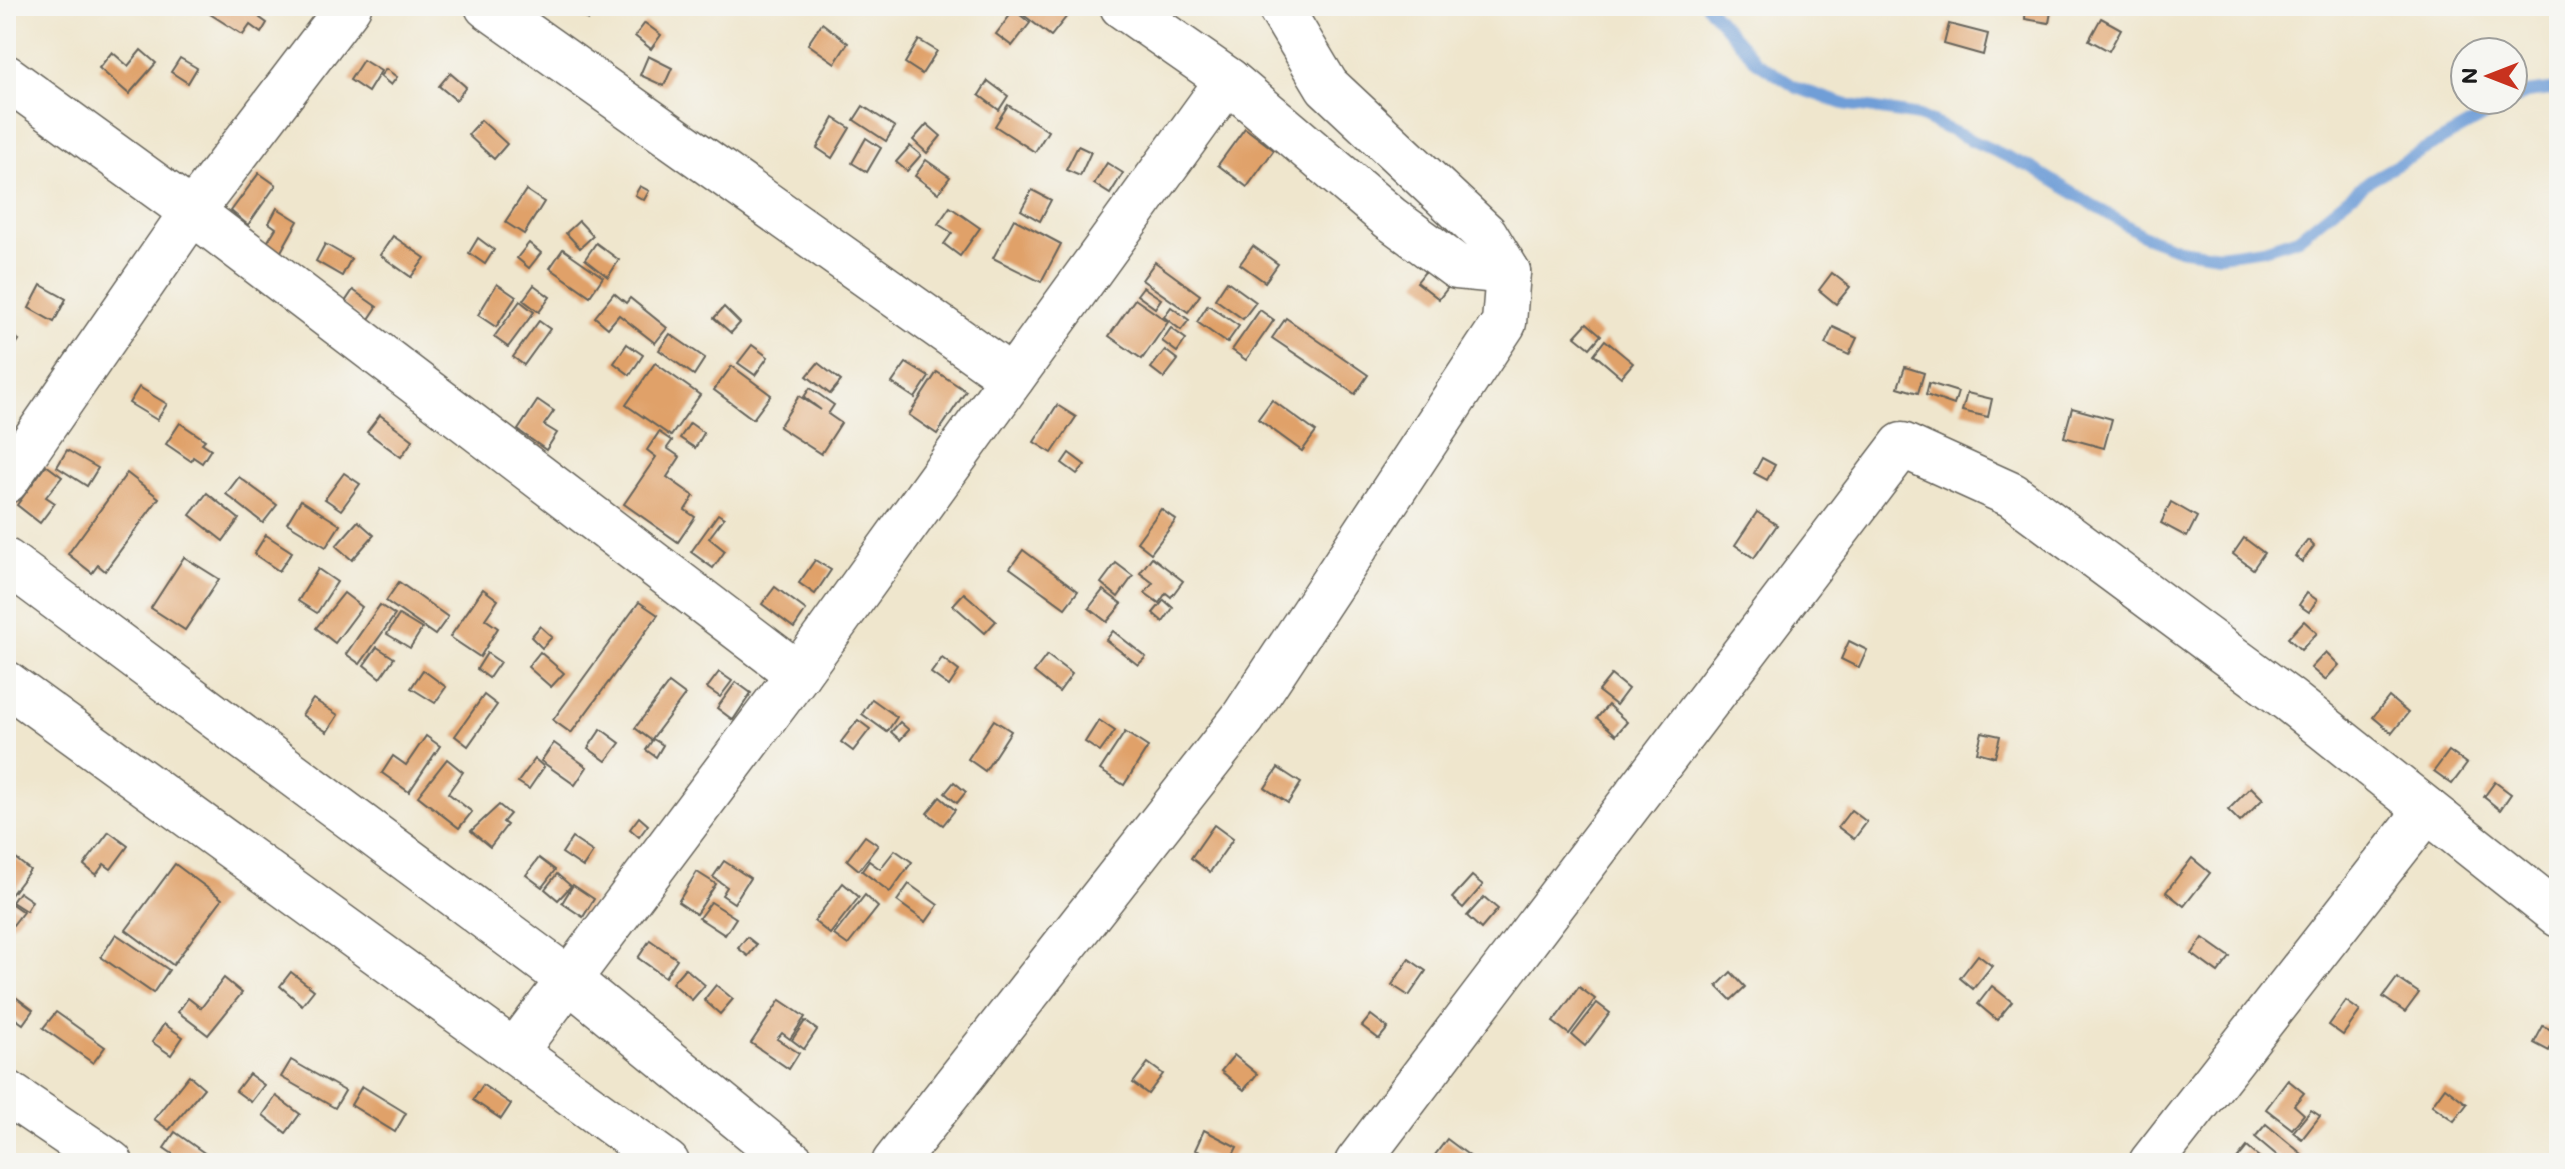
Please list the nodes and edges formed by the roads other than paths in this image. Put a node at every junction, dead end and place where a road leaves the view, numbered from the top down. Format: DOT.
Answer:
graph roads {
  1 [pos="349,6"];
  2 [pos="487,6"];
  3 [pos="1122,6"];
  4 [pos="1279,6"];
  5 [pos="6,77"];
  6 [pos="1228,80"];
  7 [pos="192,212"];
  8 [pos="1508,272"];
  9 [pos="1012,378"];
  10 [pos="6,481"];
  11 [pos="6,561"];
  12 [pos="798,674"];
  13 [pos="6,683"];
  14 [pos="2427,810"];
  15 [pos="2559,915"];
  16 [pos="568,979"];
  17 [pos="516,1050"];
  18 [pos="6,1092"];
  19 [pos="111,1163"];
  20 [pos="667,1163"];
  21 [pos="793,1163"];
  22 [pos="894,1163"];
  23 [pos="1357,1163"];
  24 [pos="2151,1163"];
  1 -- 7 [label="street"];
  2 -- 9 [label="street"];
  3 -- 6 [label="street"];
  4 -- 8 [label="street"];
  5 -- 7 [label="street"];
  6 -- 8 [label="street"];
  6 -- 9 [label="street"];
  7 -- 10 [label="street"];
  7 -- 12 [label="street"];
  8 -- 22 [label="street"];
  9 -- 12 [label="street"];
  11 -- 16 [label="street"];
  12 -- 16 [label="street"];
  13 -- 17 [label="street"];
  14 -- 15 [label="street"];
  14 -- 23 [label="street"];
  14 -- 24 [label="street"];
  16 -- 17 [label="street"];
  16 -- 21 [label="street"];
  17 -- 20 [label="street"];
  18 -- 19 [label="street"];
}
